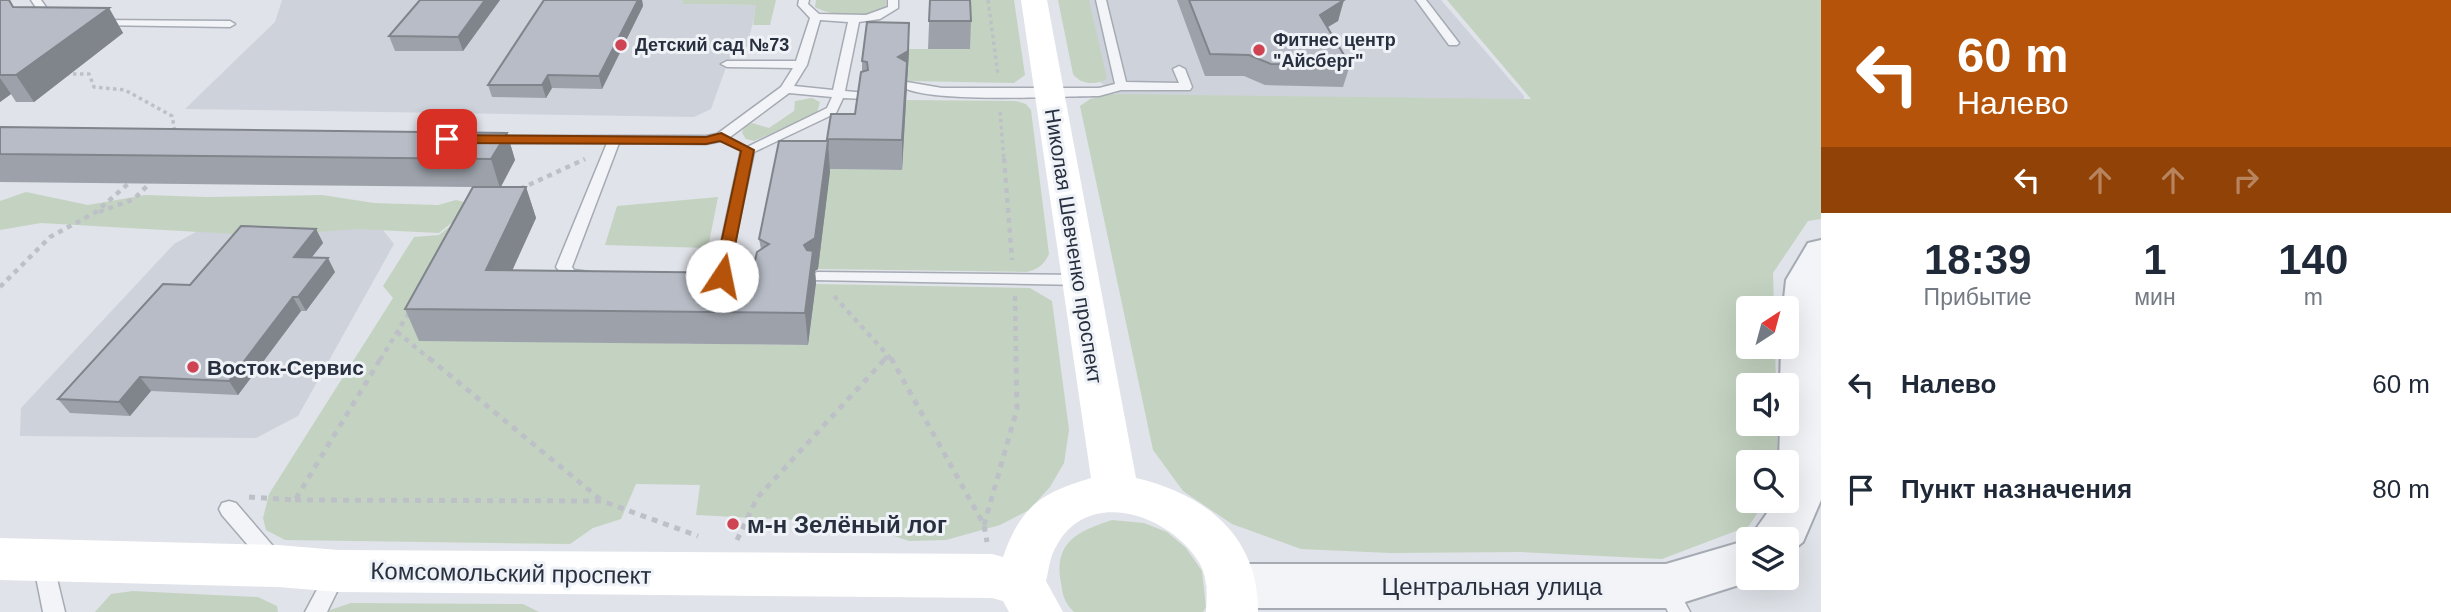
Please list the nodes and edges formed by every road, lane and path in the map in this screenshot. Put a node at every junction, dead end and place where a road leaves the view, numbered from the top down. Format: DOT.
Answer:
graph roads {
  1 [pos="36,0"];
  2 [pos="804,0"];
  3 [pos="893,0"];
  4 [pos="1034,0"];
  5 [pos="1101,0"];
  6 [pos="1421,0"];
  7 [pos="816,17"];
  8 [pos="854,18"];
  9 [pos="72,23"];
  10 [pos="85,23"];
  11 [pos="230,24"];
  12 [pos="1453,43"];
  13 [pos="727,64"];
  14 [pos="801,65"];
  15 [pos="1179,69"];
  16 [pos="64,74"];
  17 [pos="1121,86"];
  18 [pos="786,89"];
  19 [pos="839,90"];
  20 [pos="863,91"];
  21 [pos="1048,91"];
  22 [pos="907,92"];
  23 [pos="175,136"];
  24 [pos="721,137"];
  25 [pos="475,139"];
  26 [pos="613,144"];
  27 [pos="748,150"];
  28 [pos="129,183"];
  29 [pos="149,184"];
  30 [pos="517,190"];
  31 [pos="96,212"];
  32 [pos="1821,251"];
  33 [pos="598,275"];
  34 [pos="721,276"];
  35 [pos="817,276"];
  36 [pos="1081,280"];
  37 [pos="0,287"];
  38 [pos="411,308"];
  39 [pos="397,332"];
  40 [pos="889,355"];
  41 [pos="1116,492"];
  42 [pos="1812,493"];
  43 [pos="295,500"];
  44 [pos="602,501"];
  45 [pos="236,503"];
  46 [pos="1787,527"];
  47 [pos="707,539"];
  48 [pos="733,548"];
  49 [pos="21,559"];
  50 [pos="278,566"];
  51 [pos="1736,567"];
  52 [pos="1016,590"];
  53 [pos="327,591"];
  54 [pos="1232,599"];
  55 [pos="1384,599"];
  56 [pos="1672,599"];
  57 [pos="54,612"];
  1 -- 9 [label="lane"];
  2 -- 7 [label="lane"];
  3 -- 8 [label="lane"];
  4 -- 21 [label="main road, Николая Шевченко проспект"];
  5 -- 17 [label="lane"];
  6 -- 12 [label="lane"];
  7 -- 8 [label="lane"];
  7 -- 14 [label="lane"];
  8 -- 19 [label="lane"];
  10 -- 11 [label="lane"];
  13 -- 14 [label="lane"];
  14 -- 18 [label="lane"];
  15 -- 17 [label="lane"];
  16 -- 23 [label="path"];
  17 -- 21 [label="lane"];
  18 -- 19 [label="lane"];
  18 -- 24 [label="lane"];
  19 -- 20 [label="lane"];
  19 -- 27 [label="lane"];
  21 -- 22 [label="lane"];
  21 -- 36 [label="main road, Николая Шевченко проспект"];
  24 -- 26 [label="lane"];
  24 -- 27 [label="lane"];
  25 -- 26 [label="lane"];
  26 -- 30 [label="path"];
  26 -- 33 [label="lane"];
  27 -- 34 [label="lane"];
  28 -- 31 [label="path"];
  29 -- 31 [label="path"];
  31 -- 37 [label="path"];
  32 -- 42 [label="street"];
  35 -- 36 [label="lane"];
  35 -- 40 [label="path"];
  36 -- 41 [label="main road, Николая Шевченко проспект"];
  38 -- 39 [label="path"];
  39 -- 43 [label="path"];
  39 -- 44 [label="path"];
  40 -- 48 [label="path"];
  40 -- 52 [label="path"];
  41 -- 52 [label="main road"];
  41 -- 54 [label="main road"];
  42 -- 46 [label="street"];
  43 -- 44 [label="path"];
  43 -- 45 [label="path"];
  44 -- 47 [label="path"];
  45 -- 50 [label="lane"];
  49 -- 50 [label="main road, Комсомольский проспект"];
  49 -- 57 [label="lane"];
  50 -- 53 [label="main road, Комсомольский проспект"];
  51 -- 56 [label="street, Центральная улица"];
  52 -- 53 [label="main road, Комсомольский проспект"];
  54 -- 55 [label="street, Центральная улица"];
  55 -- 56 [label="street, Центральная улица"];
}
